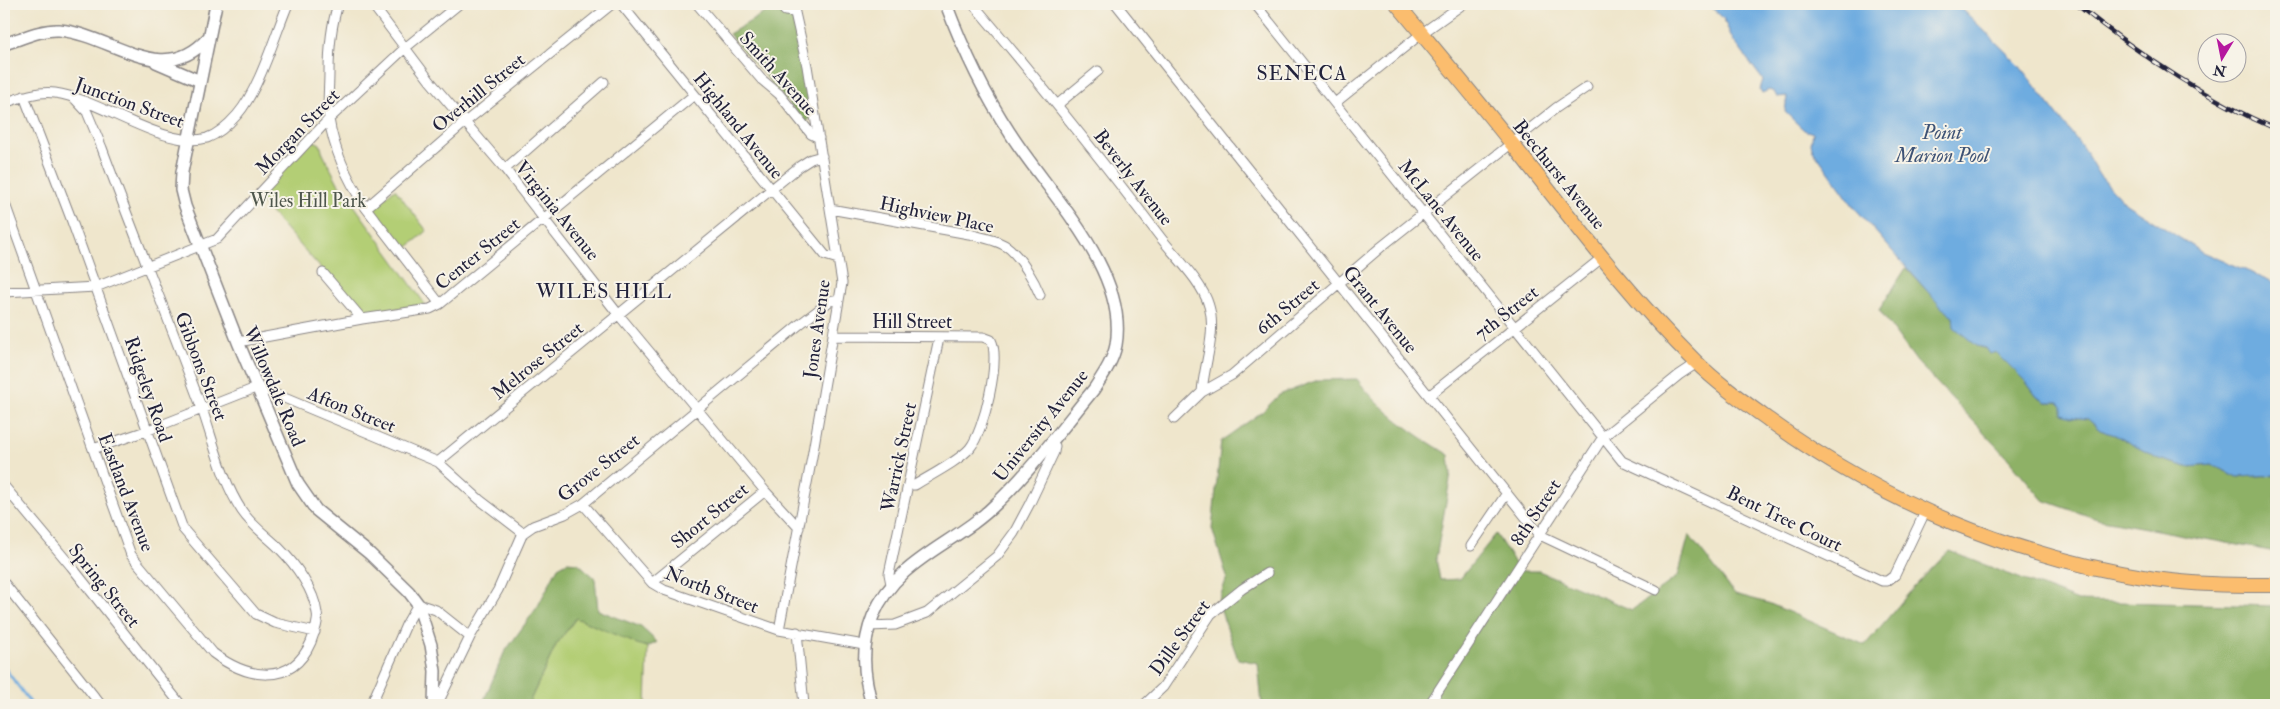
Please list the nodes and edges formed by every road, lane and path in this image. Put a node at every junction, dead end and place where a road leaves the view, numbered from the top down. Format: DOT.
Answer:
graph roads {
  1 [pos="216,4"];
  2 [pos="288,4"];
  3 [pos="338,4"];
  4 [pos="372,4"];
  5 [pos="459,4"];
  6 [pos="612,4"];
  7 [pos="621,4"];
  8 [pos="697,4"];
  9 [pos="780,4"];
  10 [pos="946,4"];
  11 [pos="973,4"];
  12 [pos="1116,4"];
  13 [pos="1255,4"];
  14 [pos="1397,4"];
  15 [pos="1463,4"];
  16 [pos="794,8"];
  17 [pos="1421,34"];
  18 [pos="209,37"];
  19 [pos="4,44"];
  20 [pos="405,48"];
  21 [pos="149,59"];
  22 [pos="1098,71"];
  23 [pos="200,81"];
  24 [pos="604,82"];
  25 [pos="1587,87"];
  26 [pos="694,95"];
  27 [pos="24,96"];
  28 [pos="74,98"];
  29 [pos="1335,103"];
  30 [pos="4,104"];
  31 [pos="1057,105"];
  32 [pos="329,119"];
  33 [pos="464,123"];
  34 [pos="819,138"];
  35 [pos="188,140"];
  36 [pos="1512,143"];
  37 [pos="822,156"];
  38 [pos="505,169"];
  39 [pos="771,189"];
  40 [pos="4,201"];
  41 [pos="366,208"];
  42 [pos="830,209"];
  43 [pos="1424,214"];
  44 [pos="545,219"];
  45 [pos="200,247"];
  46 [pos="1603,257"];
  47 [pos="838,259"];
  48 [pos="146,268"];
  49 [pos="323,273"];
  50 [pos="1339,284"];
  51 [pos="96,287"];
  52 [pos="36,291"];
  53 [pos="4,292"];
  54 [pos="1040,295"];
  55 [pos="839,298"];
  56 [pos="440,304"];
  57 [pos="618,314"];
  58 [pos="362,318"];
  59 [pos="1514,326"];
  60 [pos="833,336"];
  61 [pos="939,338"];
  62 [pos="238,342"];
  63 [pos="1697,363"];
  64 [pos="258,387"];
  65 [pos="1202,392"];
  66 [pos="1430,395"];
  67 [pos="202,409"];
  68 [pos="696,409"];
  69 [pos="1174,419"];
  70 [pos="146,431"];
  71 [pos="1603,437"];
  72 [pos="1050,442"];
  73 [pos="93,449"];
  74 [pos="438,462"];
  75 [pos="908,485"];
  76 [pos="4,486"];
  77 [pos="765,490"];
  78 [pos="1507,493"];
  79 [pos="583,504"];
  80 [pos="1926,510"];
  81 [pos="798,528"];
  82 [pos="523,533"];
  83 [pos="1540,535"];
  84 [pos="1471,546"];
  85 [pos="1267,573"];
  86 [pos="4,583"];
  87 [pos="652,583"];
  88 [pos="891,584"];
  89 [pos="2276,585"];
  90 [pos="1656,590"];
  91 [pos="418,604"];
  92 [pos="869,626"];
  93 [pos="779,630"];
  94 [pos="315,632"];
  95 [pos="797,632"];
  96 [pos="470,637"];
  97 [pos="864,644"];
  98 [pos="101,705"];
  99 [pos="181,705"];
  100 [pos="371,705"];
  101 [pos="436,705"];
  102 [pos="804,705"];
  103 [pos="872,705"];
  104 [pos="1144,705"];
  105 [pos="1430,705"];
  1 -- 18 [label="street, Willowdale Road"];
  2 -- 35 [label="street, Junction Street"];
  3 -- 32 [label="street"];
  4 -- 20 [label="street, Virginia Avenue"];
  5 -- 20 [label="street, Morgan Street"];
  6 -- 33 [label="street, Overhill Street"];
  7 -- 26 [label="street, Highland Avenue"];
  8 -- 34 [label="street, Smith Avenue"];
  9 -- 16 [label="street"];
  10 -- 72 [label="street, University Avenue"];
  11 -- 31 [label="street, Beverly Avenue"];
  12 -- 50 [label="street, Grant Avenue"];
  13 -- 29 [label="street, McLane Avenue"];
  14 -- 17 [label="main road, Beechurst Avenue"];
  15 -- 17 [label="street"];
  16 -- 34 [label="street, Jones Avenue"];
  17 -- 29 [label="street"];
  17 -- 36 [label="main road, Beechurst Avenue"];
  18 -- 21 [label="street"];
  18 -- 23 [label="street, Willowdale Road"];
  19 -- 21 [label="street"];
  20 -- 32 [label="street, Morgan Street"];
  20 -- 33 [label="street, Virginia Avenue"];
  21 -- 23 [label="street"];
  22 -- 31 [label="street"];
  23 -- 35 [label="street, Willowdale Road"];
  24 -- 38 [label="street"];
  25 -- 36 [label="street, 6th Street"];
  26 -- 39 [label="street, Highland Avenue"];
  26 -- 44 [label="street, Center Street"];
  27 -- 28 [label="street, Junction Street"];
  27 -- 30 [label="street, Junction Street"];
  27 -- 51 [label="street, Ridgeley Road"];
  28 -- 35 [label="street, Junction Street"];
  28 -- 48 [label="street, Gibbons Street"];
  29 -- 43 [label="street, McLane Avenue"];
  31 -- 65 [label="street, Beverly Avenue"];
  32 -- 41 [label="street"];
  32 -- 45 [label="street, Morgan Street"];
  33 -- 38 [label="street, Virginia Avenue"];
  33 -- 41 [label="street, Overhill Street"];
  34 -- 37 [label="street, Jones Avenue"];
  35 -- 45 [label="street, Willowdale Road"];
  36 -- 43 [label="street, 6th Street"];
  36 -- 46 [label="main road, Beechurst Avenue"];
  37 -- 39 [label="street, Melrose Street"];
  37 -- 42 [label="street, Jones Avenue"];
  38 -- 44 [label="street, Virginia Avenue"];
  39 -- 47 [label="street, Highland Avenue"];
  39 -- 57 [label="street, Melrose Street"];
  40 -- 52 [label="street, Eastland Avenue"];
  41 -- 56 [label="street"];
  42 -- 47 [label="street, Jones Avenue"];
  42 -- 54 [label="street, Highview Place"];
  43 -- 50 [label="street, 6th Street"];
  43 -- 59 [label="street, McLane Avenue"];
  44 -- 56 [label="street, Center Street"];
  44 -- 57 [label="street, Virginia Avenue"];
  45 -- 48 [label="street, Morgan Street"];
  45 -- 62 [label="street, Willowdale Road"];
  46 -- 59 [label="street, 7th Street"];
  46 -- 63 [label="main road, Beechurst Avenue"];
  47 -- 55 [label="street, Jones Avenue"];
  48 -- 51 [label="street, Morgan Street"];
  48 -- 67 [label="street, Gibbons Street"];
  49 -- 58 [label="street"];
  50 -- 65 [label="street, 6th Street"];
  50 -- 66 [label="street, Grant Avenue"];
  51 -- 52 [label="street, Morgan Street"];
  51 -- 70 [label="street, Ridgeley Road"];
  52 -- 53 [label="street, Morgan Street"];
  52 -- 73 [label="street, Eastland Avenue"];
  55 -- 60 [label="street, Jones Avenue"];
  55 -- 68 [label="street, Grove Street"];
  56 -- 58 [label="street, Center Street"];
  57 -- 68 [label="street, Virginia Avenue"];
  57 -- 74 [label="street, Melrose Street"];
  58 -- 62 [label="street, Center Street"];
  59 -- 66 [label="street, 7th Street"];
  59 -- 71 [label="street, McLane Avenue"];
  60 -- 61 [label="street, Hill Street"];
  60 -- 81 [label="street, Jones Avenue"];
  61 -- 75 [label="street, Warrick Street"];
  61 -- 75 [label="street, Hill Street"];
  62 -- 64 [label="street, Willowdale Road"];
  63 -- 71 [label="street, 8th Street"];
  63 -- 80 [label="main road, Beechurst Avenue"];
  64 -- 67 [label="street"];
  64 -- 74 [label="street, Afton Street"];
  64 -- 91 [label="street, Willowdale Road"];
  65 -- 69 [label="street, 6th Street"];
  66 -- 78 [label="street, Grant Avenue"];
  67 -- 70 [label="street"];
  67 -- 94 [label="street, Gibbons Street"];
  68 -- 77 [label="street, Virginia Avenue"];
  68 -- 79 [label="street, Grove Street"];
  70 -- 73 [label="street"];
  70 -- 94 [label="street, Ridgeley Road"];
  71 -- 80 [label="street, Bent Tree Court"];
  71 -- 83 [label="street, 8th Street"];
  72 -- 88 [label="street, University Avenue"];
  72 -- 92 [label="street"];
  73 -- 94 [label="street, Eastland Avenue"];
  74 -- 82 [label="street, Afton Street"];
  75 -- 88 [label="street, Warrick Street"];
  76 -- 99 [label="street, Spring Street"];
  77 -- 81 [label="street, Virginia Avenue"];
  77 -- 87 [label="street, Short Street"];
  78 -- 83 [label="street, Grant Avenue"];
  78 -- 84 [label="street"];
  79 -- 82 [label="street, Grove Street"];
  79 -- 87 [label="street, North Street"];
  80 -- 89 [label="main road, Beechurst Avenue"];
  81 -- 93 [label="street, Jones Avenue"];
  82 -- 96 [label="street"];
  83 -- 90 [label="street, Grant Avenue"];
  83 -- 105 [label="street, 8th Street"];
  85 -- 104 [label="street, Dille Street"];
  86 -- 98 [label="street"];
  87 -- 93 [label="street, North Street"];
  88 -- 92 [label="street, University Avenue"];
  91 -- 96 [label="street"];
  91 -- 100 [label="street"];
  91 -- 101 [label="street, Willowdale Road"];
  92 -- 97 [label="street, University Avenue"];
  93 -- 95 [label="street, North Street"];
  95 -- 97 [label="street, North Street"];
  95 -- 102 [label="street"];
  96 -- 101 [label="street"];
  97 -- 103 [label="street, University Avenue"];
}
